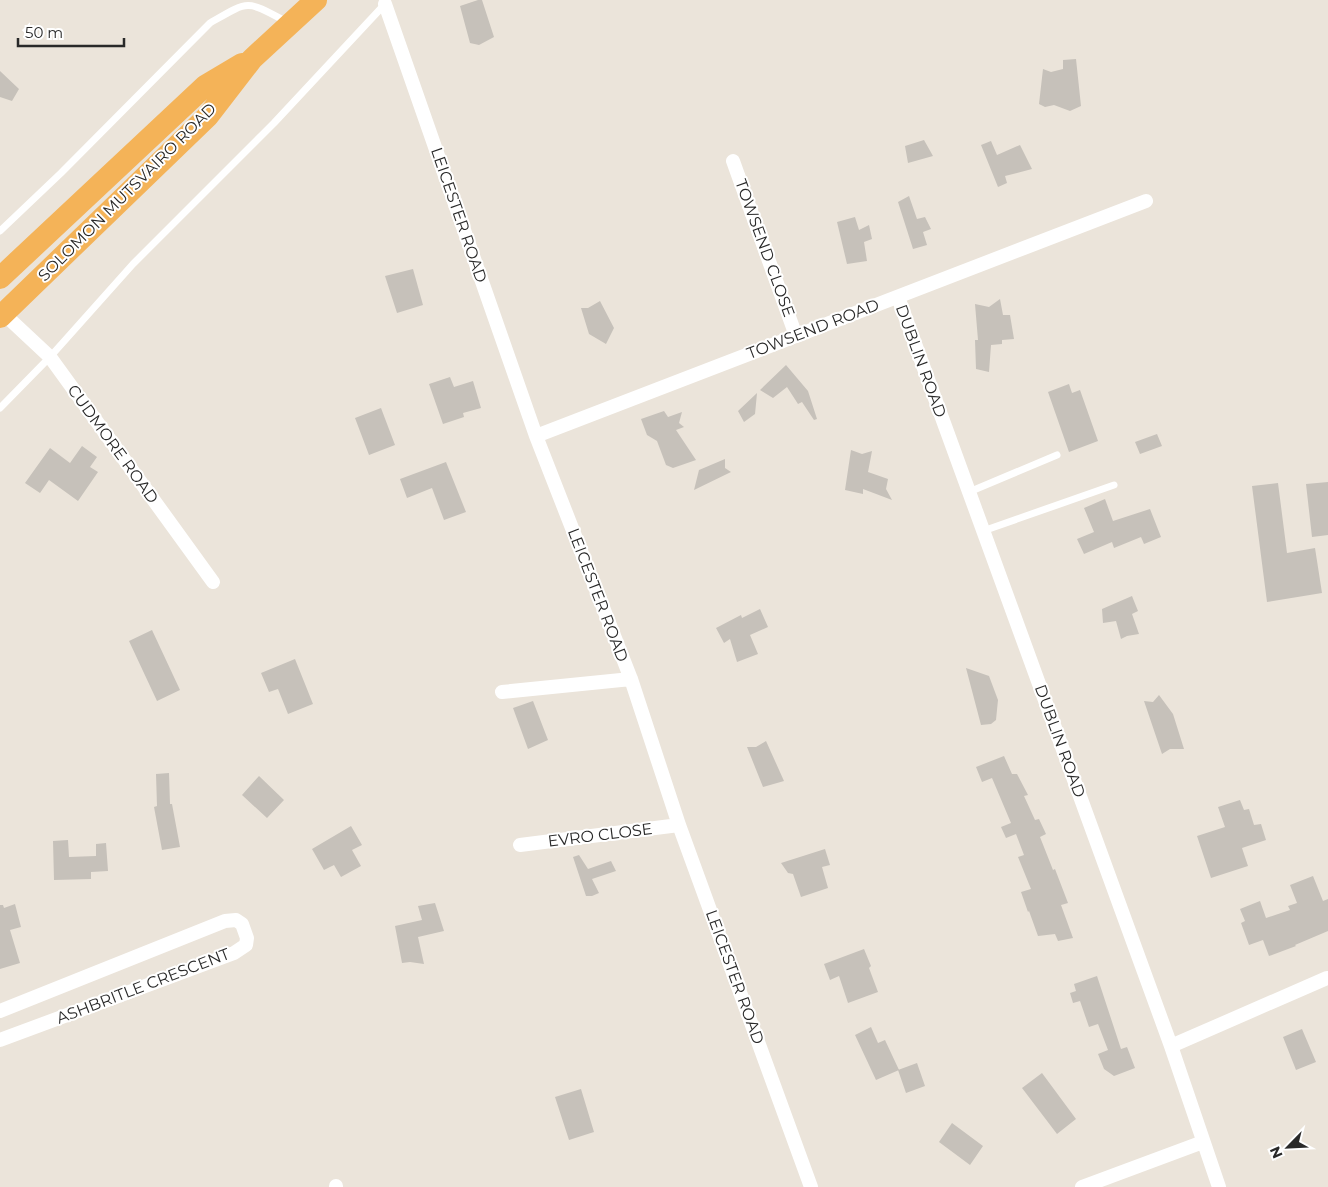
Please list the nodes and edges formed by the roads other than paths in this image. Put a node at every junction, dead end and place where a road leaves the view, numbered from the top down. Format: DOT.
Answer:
graph roads {
  1 [pos="316,0"];
  2 [pos="385,4"];
  3 [pos="290,23"];
  4 [pos="252,58"];
  5 [pos="733,161"];
  6 [pos="1146,201"];
  7 [pos="0,231"];
  8 [pos="0,278"];
  9 [pos="898,297"];
  10 [pos="2,316"];
  11 [pos="796,336"];
  12 [pos="50,357"];
  13 [pos="0,408"];
  14 [pos="536,436"];
  15 [pos="1057,455"];
  16 [pos="1114,485"];
  17 [pos="969,492"];
  18 [pos="984,531"];
  19 [pos="213,582"];
  20 [pos="631,679"];
  21 [pos="502,692"];
  22 [pos="679,826"];
  23 [pos="520,845"];
  24 [pos="1327,978"];
  25 [pos="0,1011"];
  26 [pos="0,1040"];
  27 [pos="1171,1046"];
  28 [pos="1203,1142"];
  29 [pos="811,1187"];
  30 [pos="1082,1187"];
  31 [pos="1219,1187"];
  1 -- 3 [label="highway, SOLOMON MUTSVAIRO ROAD"];
  2 -- 12 [label="lane"];
  2 -- 14 [label="street, LEICESTER ROAD"];
  3 -- 4 [label="highway, SOLOMON MUTSVAIRO ROAD"];
  3 -- 7 [label="lane"];
  4 -- 8 [label="highway"];
  4 -- 10 [label="highway, SOLOMON MUTSVAIRO ROAD"];
  5 -- 11 [label="street, TOWSEND CLOSE"];
  6 -- 9 [label="street, TOWSEND ROAD"];
  9 -- 11 [label="street, TOWSEND ROAD"];
  9 -- 17 [label="street, DUBLIN ROAD"];
  10 -- 12 [label="street, CUDMORE ROAD"];
  11 -- 14 [label="street, TOWSEND ROAD"];
  12 -- 13 [label="lane"];
  12 -- 19 [label="street, CUDMORE ROAD"];
  14 -- 20 [label="street, LEICESTER ROAD"];
  15 -- 17 [label="lane"];
  16 -- 18 [label="lane"];
  17 -- 18 [label="street, DUBLIN ROAD"];
  18 -- 27 [label="street, DUBLIN ROAD"];
  20 -- 21 [label="street"];
  20 -- 22 [label="street, LEICESTER ROAD"];
  22 -- 23 [label="street, EVRO CLOSE"];
  22 -- 29 [label="street, LEICESTER ROAD"];
  24 -- 27 [label="street"];
  25 -- 26 [label="street, ASHBRITLE CRESCENT"];
  27 -- 28 [label="street, DUBLIN ROAD"];
  28 -- 30 [label="street"];
  28 -- 31 [label="street, DUBLIN ROAD"];
}
